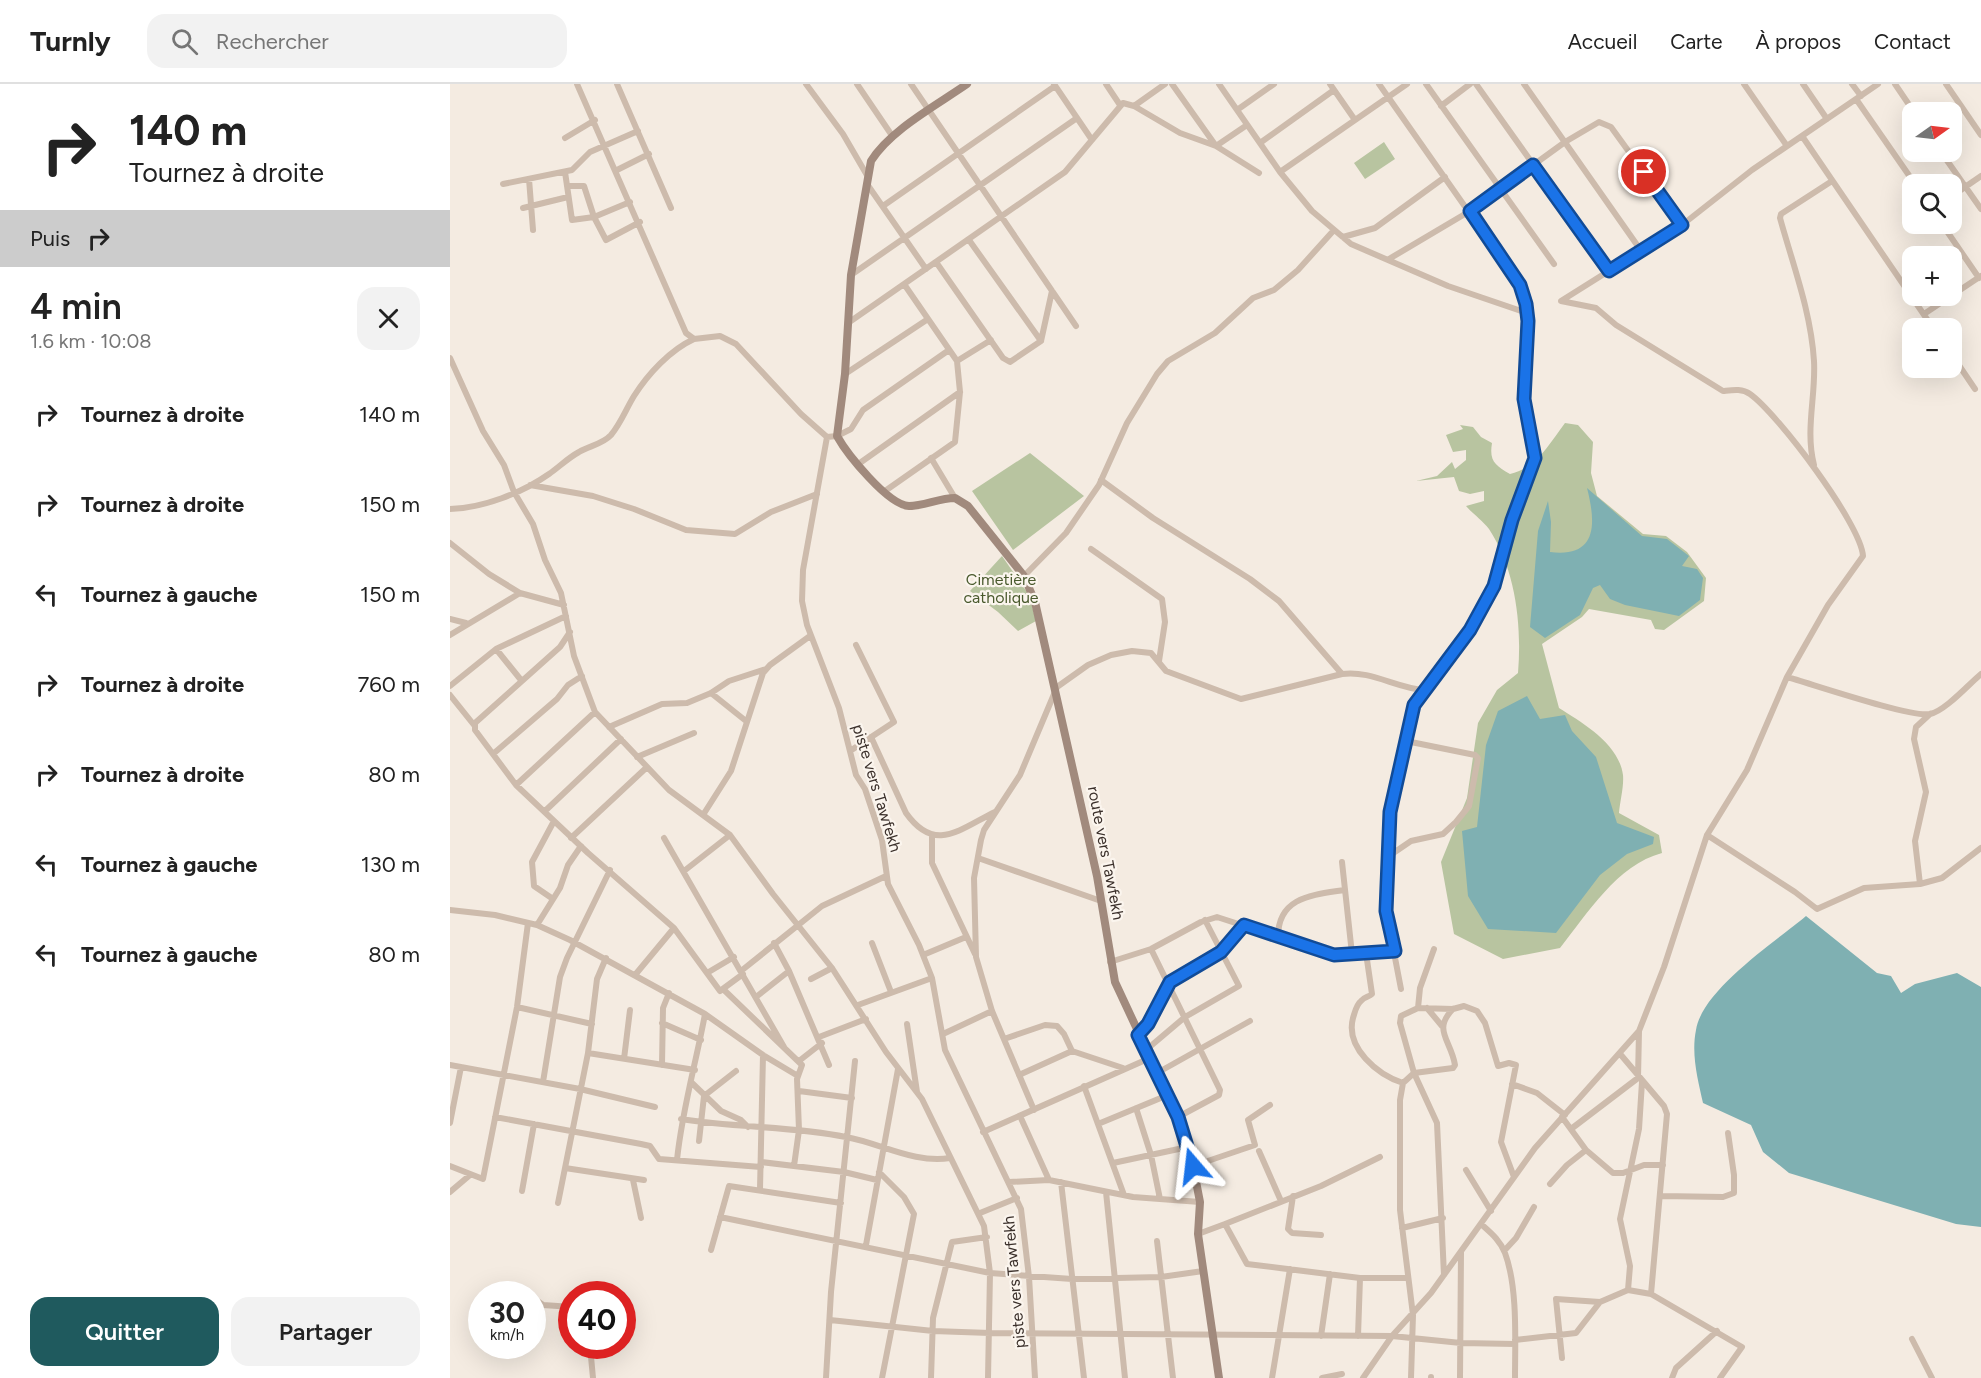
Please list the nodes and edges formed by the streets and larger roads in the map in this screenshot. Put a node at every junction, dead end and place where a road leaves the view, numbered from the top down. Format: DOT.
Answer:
graph roads {
  1 [pos="577,84"];
  2 [pos="618,84"];
  3 [pos="806,84"];
  4 [pos="857,84"];
  5 [pos="911,84"];
  6 [pos="967,84"];
  7 [pos="1106,84"];
  8 [pos="1165,84"];
  9 [pos="1172,84"];
  10 [pos="1219,84"];
  11 [pos="1274,84"];
  12 [pos="1330,84"];
  13 [pos="1379,84"];
  14 [pos="1407,84"];
  15 [pos="1426,84"];
  16 [pos="1470,84"];
  17 [pos="1476,84"];
  18 [pos="1524,84"];
  19 [pos="1744,84"];
  20 [pos="1803,84"];
  21 [pos="1852,84"];
  22 [pos="1878,84"];
  23 [pos="1894,84"];
  24 [pos="1946,84"];
  25 [pos="1055,85"];
  26 [pos="1334,90"];
  27 [pos="1388,97"];
  28 [pos="1859,98"];
  29 [pos="1907,102"];
  30 [pos="1120,105"];
  31 [pos="1134,106"];
  32 [pos="1441,106"];
  33 [pos="929,110"];
  34 [pos="1237,111"];
  35 [pos="1077,118"];
  36 [pos="1827,119"];
  37 [pos="595,120"];
  38 [pos="1355,120"];
  39 [pos="1247,126"];
  40 [pos="638,130"];
  41 [pos="1981,135"];
  42 [pos="893,136"];
  43 [pos="1802,136"];
  44 [pos="566,138"];
  45 [pos="1092,140"];
  46 [pos="1565,142"];
  47 [pos="1260,143"];
  48 [pos="605,144"];
  49 [pos="1216,146"];
  50 [pos="1787,146"];
  51 [pos="958,152"];
  52 [pos="649,154"];
  53 [pos="1948,162"];
  54 [pos="1533,165"];
  55 [pos="617,170"];
  56 [pos="566,172"];
  57 [pos="1280,172"];
  58 [pos="1259,173"];
  59 [pos="1908,174"];
  60 [pos="1981,176"];
  61 [pos="1445,177"];
  62 [pos="529,179"];
  63 [pos="868,180"];
  64 [pos="1832,181"];
  65 [pos="503,184"];
  66 [pos="567,186"];
  67 [pos="981,186"];
  68 [pos="1965,186"];
  69 [pos="1962,188"];
  70 [pos="1500,189"];
  71 [pos="568,197"];
  72 [pos="630,202"];
  73 [pos="532,206"];
  74 [pos="883,206"];
  75 [pos="523,208"];
  76 [pos="671,208"];
  77 [pos="1981,209"];
  78 [pos="1470,211"];
  79 [pos="594,217"];
  80 [pos="1002,217"];
  81 [pos="640,222"];
  82 [pos="1682,225"];
  83 [pos="533,230"];
  84 [pos="1334,230"];
  85 [pos="1949,234"];
  86 [pos="1342,237"];
  87 [pos="905,238"];
  88 [pos="969,240"];
  89 [pos="1642,252"];
  90 [pos="1389,259"];
  91 [pos="936,262"];
  92 [pos="1554,264"];
  93 [pos="926,269"];
  94 [pos="1609,271"];
  95 [pos="851,275"];
  96 [pos="1980,277"];
  97 [pos="904,284"];
  98 [pos="1052,291"];
  99 [pos="1527,313"];
  100 [pos="1924,314"];
  101 [pos="1927,318"];
  102 [pos="928,319"];
  103 [pos="848,323"];
  104 [pos="1076,326"];
  105 [pos="694,339"];
  106 [pos="991,340"];
  107 [pos="1041,341"];
  108 [pos="949,350"];
  109 [pos="450,358"];
  110 [pos="957,361"];
  111 [pos="1962,370"];
  112 [pos="845,374"];
  113 [pos="1975,389"];
  114 [pos="960,392"];
  115 [pos="837,436"];
  116 [pos="827,437"];
  117 [pos="931,458"];
  118 [pos="857,465"];
  119 [pos="1816,472"];
  120 [pos="1101,480"];
  121 [pos="530,485"];
  122 [pos="514,492"];
  123 [pos="885,492"];
  124 [pos="817,494"];
  125 [pos="955,498"];
  126 [pos="450,509"];
  127 [pos="450,543"];
  128 [pos="1091,549"];
  129 [pos="1024,576"];
  130 [pos="520,593"];
  131 [pos="564,605"];
  132 [pos="566,616"];
  133 [pos="450,619"];
  134 [pos="466,624"];
  135 [pos="570,632"];
  136 [pos="450,635"];
  137 [pos="810,636"];
  138 [pos="856,645"];
  139 [pos="560,647"];
  140 [pos="496,649"];
  141 [pos="574,656"];
  142 [pos="1159,662"];
  143 [pos="766,668"];
  144 [pos="1342,674"];
  145 [pos="1981,674"];
  146 [pos="582,676"];
  147 [pos="1786,677"];
  148 [pos="522,680"];
  149 [pos="450,686"];
  150 [pos="1056,687"];
  151 [pos="1424,690"];
  152 [pos="711,693"];
  153 [pos="450,695"];
  154 [pos="594,712"];
  155 [pos="1909,712"];
  156 [pos="1930,714"];
  157 [pos="746,721"];
  158 [pos="474,725"];
  159 [pos="609,727"];
  160 [pos="1916,727"];
  161 [pos="694,733"];
  162 [pos="871,737"];
  163 [pos="621,739"];
  164 [pos="1406,741"];
  165 [pos="850,751"];
  166 [pos="493,754"];
  167 [pos="637,757"];
  168 [pos="646,768"];
  169 [pos="516,785"];
  170 [pos="545,811"];
  171 [pos="995,811"];
  172 [pos="703,815"];
  173 [pos="554,821"];
  174 [pos="730,835"];
  175 [pos="1707,835"];
  176 [pos="932,836"];
  177 [pos="571,838"];
  178 [pos="664,838"];
  179 [pos="581,846"];
  180 [pos="1981,848"];
  181 [pos="1389,856"];
  182 [pos="978,858"];
  183 [pos="1342,862"];
  184 [pos="610,870"];
  185 [pos="684,871"];
  186 [pos="886,876"];
  187 [pos="1920,884"];
  188 [pos="1344,890"];
  189 [pos="553,899"];
  190 [pos="1101,901"];
  191 [pos="450,910"];
  192 [pos="1205,920"];
  193 [pos="528,923"];
  194 [pos="537,925"];
  195 [pos="798,925"];
  196 [pos="1244,925"];
  197 [pos="674,928"];
  198 [pos="966,937"];
  199 [pos="1278,937"];
  200 [pos="573,941"];
  201 [pos="774,943"];
  202 [pos="872,943"];
  203 [pos="1151,948"];
  204 [pos="1434,949"];
  205 [pos="1395,951"];
  206 [pos="1221,952"];
  207 [pos="1366,953"];
  208 [pos="1352,954"];
  209 [pos="923,955"];
  210 [pos="734,957"];
  211 [pos="976,957"];
  212 [pos="606,958"];
  213 [pos="1110,962"];
  214 [pos="832,968"];
  215 [pos="789,971"];
  216 [pos="742,972"];
  217 [pos="707,973"];
  218 [pos="635,975"];
  219 [pos="932,978"];
  220 [pos="811,979"];
  221 [pos="1168,984"];
  222 [pos="1401,988"];
  223 [pos="723,989"];
  224 [pos="891,992"];
  225 [pos="669,993"];
  226 [pos="756,997"];
  227 [pos="858,1005"];
  228 [pos="516,1007"];
  229 [pos="1418,1008"];
  230 [pos="1427,1008"];
  231 [pos="1453,1009"];
  232 [pos="630,1010"];
  233 [pos="992,1011"];
  234 [pos="705,1014"];
  235 [pos="555,1016"];
  236 [pos="1185,1017"];
  237 [pos="866,1019"];
  238 [pos="1250,1022"];
  239 [pos="662,1023"];
  240 [pos="592,1024"];
  241 [pos="906,1024"];
  242 [pos="1442,1026"];
  243 [pos="1639,1031"];
  244 [pos="943,1034"];
  245 [pos="1138,1035"];
  246 [pos="1004,1039"];
  247 [pos="700,1040"];
  248 [pos="820,1040"];
  249 [pos="784,1047"];
  250 [pos="1200,1049"];
  251 [pos="1072,1051"];
  252 [pos="588,1053"];
  253 [pos="1148,1054"];
  254 [pos="1621,1055"];
  255 [pos="763,1056"];
  256 [pos="624,1059"];
  257 [pos="799,1061"];
  258 [pos="855,1061"];
  259 [pos="450,1065"];
  260 [pos="662,1065"];
  261 [pos="829,1065"];
  262 [pos="461,1067"];
  263 [pos="1124,1068"];
  264 [pos="898,1069"];
  265 [pos="695,1070"];
  266 [pos="736,1071"];
  267 [pos="1157,1073"];
  268 [pos="1414,1073"];
  269 [pos="502,1075"];
  270 [pos="1019,1075"];
  271 [pos="798,1076"];
  272 [pos="1640,1080"];
  273 [pos="543,1082"];
  274 [pos="692,1083"];
  275 [pos="1404,1083"];
  276 [pos="1512,1084"];
  277 [pos="1084,1086"];
  278 [pos="580,1089"];
  279 [pos="800,1091"];
  280 [pos="918,1092"];
  281 [pos="1168,1095"];
  282 [pos="704,1096"];
  283 [pos="852,1098"];
  284 [pos="1270,1105"];
  285 [pos="655,1107"];
  286 [pos="1136,1108"];
  287 [pos="1034,1110"];
  288 [pos="1020,1116"];
  289 [pos="1563,1116"];
  290 [pos="1178,1117"];
  291 [pos="495,1118"];
  292 [pos="681,1119"];
  293 [pos="701,1122"];
  294 [pos="450,1123"];
  295 [pos="1098,1124"];
  296 [pos="534,1125"];
  297 [pos="748,1126"];
  298 [pos="762,1129"];
  299 [pos="1571,1129"];
  300 [pos="799,1130"];
  301 [pos="573,1131"];
  302 [pos="983,1132"];
  303 [pos="1728,1133"];
  304 [pos="848,1137"];
  305 [pos="699,1141"];
  306 [pos="883,1147"];
  307 [pos="1188,1147"];
  308 [pos="1259,1150"];
  309 [pos="1586,1150"];
  310 [pos="1151,1155"];
  311 [pos="1380,1157"];
  312 [pos="950,1158"];
  313 [pos="677,1160"];
  314 [pos="1113,1163"];
  315 [pos="761,1164"];
  316 [pos="1663,1165"];
  317 [pos="450,1166"];
  318 [pos="794,1166"];
  319 [pos="1193,1166"];
  320 [pos="565,1168"];
  321 [pos="1466,1170"];
  322 [pos="1629,1171"];
  323 [pos="844,1172"];
  324 [pos="879,1172"];
  325 [pos="470,1175"];
  326 [pos="1514,1177"];
  327 [pos="633,1180"];
  328 [pos="644,1180"];
  329 [pos="877,1180"];
  330 [pos="1049,1180"];
  331 [pos="1009,1182"];
  332 [pos="1061,1182"];
  333 [pos="1550,1184"];
  334 [pos="760,1190"];
  335 [pos="522,1191"];
  336 [pos="450,1192"];
  337 [pos="1106,1192"];
  338 [pos="1124,1195"];
  339 [pos="1293,1196"];
  340 [pos="1662,1196"];
  341 [pos="1017,1198"];
  342 [pos="1160,1199"];
  343 [pos="1281,1201"];
  344 [pos="1200,1202"];
  345 [pos="558,1203"];
  346 [pos="841,1203"];
  347 [pos="1534,1207"];
  348 [pos="1491,1212"];
  349 [pos="980,1213"];
  350 [pos="720,1217"];
  351 [pos="641,1218"];
  352 [pos="1443,1218"];
  353 [pos="1225,1224"];
  354 [pos="1481,1224"];
  355 [pos="1402,1228"];
  356 [pos="1198,1234"];
  357 [pos="1321,1234"];
  358 [pos="987,1237"];
  359 [pos="837,1241"];
  360 [pos="1157,1241"];
  361 [pos="866,1245"];
  362 [pos="711,1250"];
  363 [pos="1461,1251"];
  364 [pos="1504,1251"];
  365 [pos="907,1254"];
  366 [pos="946,1266"];
  367 [pos="1290,1269"];
  368 [pos="1203,1271"];
  369 [pos="990,1273"];
  370 [pos="1330,1274"];
  371 [pos="1444,1276"];
  372 [pos="1029,1277"];
  373 [pos="1161,1277"];
  374 [pos="1360,1278"];
  375 [pos="1408,1278"];
  376 [pos="1072,1279"];
  377 [pos="1113,1279"];
  378 [pos="1628,1290"];
  379 [pos="1651,1294"];
  380 [pos="1600,1302"];
  381 [pos="1413,1315"];
  382 [pos="830,1320"];
  383 [pos="890,1327"];
  384 [pos="933,1331"];
  385 [pos="1717,1332"];
  386 [pos="990,1333"];
  387 [pos="1033,1334"];
  388 [pos="1079,1334"];
  389 [pos="1119,1335"];
  390 [pos="1167,1335"];
  391 [pos="1213,1335"];
  392 [pos="1281,1335"];
  393 [pos="1560,1335"];
  394 [pos="1321,1336"];
  395 [pos="1358,1336"];
  396 [pos="1392,1336"];
  397 [pos="1413,1338"];
  398 [pos="1912,1340"];
  399 [pos="1515,1342"];
  400 [pos="1461,1343"];
  401 [pos="1562,1358"];
  402 [pos="591,1359"];
  403 [pos="1342,1374"];
  404 [pos="593,1378"];
  405 [pos="826,1378"];
  406 [pos="882,1378"];
  407 [pos="931,1378"];
  408 [pos="988,1378"];
  409 [pos="1035,1378"];
  410 [pos="1084,1378"];
  411 [pos="1125,1378"];
  412 [pos="1173,1378"];
  413 [pos="1219,1378"];
  414 [pos="1272,1378"];
  415 [pos="1322,1378"];
  416 [pos="1363,1378"];
  417 [pos="1411,1378"];
  418 [pos="1460,1378"];
  419 [pos="1515,1378"];
  420 [pos="1672,1378"];
  421 [pos="1720,1378"];
  422 [pos="1932,1378"];
  1 -- 37 [label="street"];
  2 -- 40 [label="street"];
  3 -- 63 [label="street"];
  4 -- 42 [label="street"];
  5 -- 33 [label="street"];
  6 -- 33 [label="street"];
  7 -- 30 [label="street"];
  8 -- 31 [label="street"];
  9 -- 49 [label="street"];
  10 -- 34 [label="street"];
  11 -- 34 [label="street"];
  12 -- 26 [label="street"];
  13 -- 27 [label="street"];
  14 -- 27 [label="street"];
  15 -- 32 [label="street"];
  16 -- 32 [label="street"];
  17 -- 54 [label="street"];
  18 -- 46 [label="street"];
  19 -- 50 [label="street"];
  20 -- 36 [label="street"];
  21 -- 28 [label="street"];
  22 -- 28 [label="street"];
  23 -- 29 [label="street"];
  24 -- 41 [label="street"];
  25 -- 35 [label="street"];
  25 -- 51 [label="street"];
  26 -- 38 [label="street"];
  26 -- 47 [label="street"];
  27 -- 38 [label="street"];
  27 -- 61 [label="street"];
  28 -- 36 [label="street"];
  28 -- 59 [label="street"];
  30 -- 31 [label="street"];
  30 -- 45 [label="street"];
  31 -- 49 [label="street"];
  32 -- 70 [label="street"];
  33 -- 42 [label="street"];
  33 -- 51 [label="street"];
  34 -- 39 [label="street"];
  35 -- 45 [label="street"];
  35 -- 67 [label="street"];
  36 -- 43 [label="street"];
  37 -- 44 [label="street"];
  37 -- 48 [label="street"];
  38 -- 57 [label="street"];
  39 -- 47 [label="street"];
  39 -- 49 [label="street"];
  40 -- 48 [label="street"];
  40 -- 52 [label="street"];
  42 -- 63 [label="street"];
  43 -- 50 [label="street"];
  43 -- 64 [label="street"];
  45 -- 80 [label="street"];
  46 -- 54 [label="street"];
  46 -- 82 [label="street"];
  46 -- 89 [label="street"];
  47 -- 57 [label="street"];
  48 -- 55 [label="street"];
  48 -- 56 [label="street"];
  49 -- 58 [label="street"];
  50 -- 82 [label="street"];
  51 -- 67 [label="street"];
  51 -- 74 [label="street"];
  52 -- 55 [label="street"];
  52 -- 76 [label="street"];
  53 -- 68 [label="street"];
  54 -- 70 [label="street"];
  54 -- 94 [label="street"];
  55 -- 72 [label="street"];
  56 -- 62 [label="street"];
  56 -- 66 [label="street"];
  57 -- 84 [label="street"];
  60 -- 68 [label="street"];
  61 -- 78 [label="street"];
  61 -- 86 [label="street"];
  62 -- 65 [label="street"];
  62 -- 73 [label="street"];
  63 -- 74 [label="street"];
  63 -- 95 [label="street"];
  64 -- 100 [label="street"];
  64 -- 119 [label="street"];
  66 -- 71 [label="street"];
  66 -- 79 [label="street"];
  67 -- 80 [label="street"];
  67 -- 87 [label="street"];
  68 -- 69 [label="street"];
  68 -- 77 [label="street"];
  70 -- 78 [label="street"];
  70 -- 92 [label="street"];
  71 -- 73 [label="street"];
  71 -- 79 [label="street"];
  72 -- 79 [label="street"];
  72 -- 81 [label="street"];
  73 -- 75 [label="street"];
  73 -- 83 [label="street"];
  74 -- 87 [label="street"];
  78 -- 90 [label="street"];
  78 -- 99 [label="street"];
  79 -- 81 [label="street"];
  80 -- 88 [label="street"];
  80 -- 98 [label="street"];
  81 -- 105 [label="street"];
  82 -- 89 [label="street"];
  84 -- 86 [label="street"];
  84 -- 120 [label="street"];
  85 -- 96 [label="street"];
  86 -- 90 [label="street"];
  87 -- 93 [label="street"];
  87 -- 95 [label="street"];
  88 -- 91 [label="street"];
  88 -- 107 [label="street"];
  89 -- 94 [label="street"];
  90 -- 99 [label="street"];
  91 -- 93 [label="street"];
  91 -- 106 [label="street"];
  93 -- 97 [label="street"];
  94 -- 119 [label="street"];
  95 -- 103 [label="street"];
  96 -- 100 [label="street"];
  97 -- 102 [label="street"];
  97 -- 103 [label="street"];
  98 -- 104 [label="street"];
  98 -- 107 [label="street"];
  99 -- 151 [label="street"];
  100 -- 101 [label="street"];
  102 -- 108 [label="street"];
  102 -- 112 [label="street"];
  103 -- 112 [label="street"];
  105 -- 116 [label="street"];
  105 -- 121 [label="street"];
  106 -- 107 [label="street"];
  106 -- 110 [label="street"];
  108 -- 110 [label="street"];
  108 -- 115 [label="street"];
  109 -- 122 [label="street"];
  110 -- 114 [label="street"];
  111 -- 113 [label="street"];
  112 -- 115 [label="street"];
  114 -- 117 [label="street"];
  114 -- 118 [label="street"];
  115 -- 116 [label="street"];
  115 -- 118 [label="street"];
  116 -- 124 [label="street, piste vers Tawfekh"];
  117 -- 123 [label="street"];
  117 -- 125 [label="street"];
  118 -- 123 [label="street"];
  119 -- 147 [label="street"];
  120 -- 129 [label="street"];
  120 -- 144 [label="street"];
  121 -- 122 [label="street"];
  121 -- 124 [label="street"];
  122 -- 126 [label="street"];
  122 -- 131 [label="street"];
  123 -- 125 [label="street"];
  124 -- 137 [label="street, piste vers Tawfekh"];
  125 -- 129 [label="street, route vers Tawfekh"];
  127 -- 130 [label="street"];
  128 -- 142 [label="street"];
  129 -- 150 [label="street, route vers Tawfekh"];
  130 -- 131 [label="street"];
  130 -- 134 [label="street"];
  131 -- 132 [label="street"];
  132 -- 135 [label="street"];
  132 -- 140 [label="street"];
  133 -- 134 [label="street"];
  134 -- 136 [label="street"];
  135 -- 139 [label="street"];
  135 -- 141 [label="street"];
  137 -- 143 [label="street"];
  137 -- 165 [label="street, piste vers Tawfekh"];
  138 -- 162 [label="street"];
  139 -- 141 [label="street"];
  139 -- 148 [label="street"];
  140 -- 148 [label="street"];
  140 -- 149 [label="street"];
  141 -- 146 [label="street"];
  142 -- 144 [label="street"];
  142 -- 150 [label="street"];
  143 -- 152 [label="street"];
  143 -- 157 [label="street"];
  144 -- 151 [label="street"];
  145 -- 156 [label="street"];
  146 -- 154 [label="street"];
  146 -- 166 [label="street"];
  147 -- 155 [label="street"];
  147 -- 175 [label="street"];
  148 -- 158 [label="street"];
  150 -- 171 [label="street"];
  150 -- 190 [label="street, route vers Tawfekh"];
  151 -- 164 [label="street"];
  152 -- 157 [label="street"];
  152 -- 159 [label="street"];
  153 -- 158 [label="street"];
  154 -- 159 [label="street"];
  154 -- 169 [label="street"];
  155 -- 156 [label="street"];
  155 -- 160 [label="street"];
  156 -- 160 [label="street"];
  157 -- 172 [label="street"];
  158 -- 166 [label="street"];
  159 -- 163 [label="street"];
  160 -- 187 [label="street"];
  161 -- 167 [label="street"];
  162 -- 165 [label="street"];
  162 -- 176 [label="street"];
  163 -- 167 [label="street"];
  163 -- 170 [label="street"];
  164 -- 181 [label="street"];
  164 -- 181 [label="street"];
  165 -- 186 [label="street, piste vers Tawfekh"];
  166 -- 169 [label="street"];
  167 -- 168 [label="street"];
  168 -- 172 [label="street"];
  168 -- 177 [label="street"];
  169 -- 170 [label="street"];
  170 -- 173 [label="street"];
  171 -- 176 [label="street"];
  171 -- 182 [label="street"];
  172 -- 174 [label="street"];
  173 -- 177 [label="street"];
  173 -- 189 [label="street"];
  174 -- 185 [label="street"];
  174 -- 195 [label="street"];
  175 -- 187 [label="street"];
  175 -- 243 [label="street"];
  176 -- 198 [label="street"];
  177 -- 179 [label="street"];
  178 -- 185 [label="street"];
  179 -- 184 [label="street"];
  179 -- 189 [label="street"];
  180 -- 187 [label="street"];
  181 -- 205 [label="street"];
  182 -- 190 [label="street"];
  182 -- 211 [label="street"];
  183 -- 188 [label="street"];
  184 -- 197 [label="street"];
  184 -- 200 [label="street"];
  185 -- 210 [label="street"];
  186 -- 195 [label="street"];
  186 -- 209 [label="street, piste vers Tawfekh"];
  188 -- 199 [label="street"];
  188 -- 208 [label="street"];
  189 -- 194 [label="street"];
  190 -- 213 [label="street, route vers Tawfekh"];
  191 -- 193 [label="street"];
  192 -- 196 [label="street"];
  192 -- 203 [label="street"];
  192 -- 206 [label="street"];
  193 -- 194 [label="street"];
  193 -- 228 [label="street"];
  194 -- 200 [label="street"];
  195 -- 201 [label="street"];
  195 -- 214 [label="street"];
  196 -- 199 [label="street"];
  196 -- 206 [label="street"];
  197 -- 217 [label="street"];
  197 -- 218 [label="street"];
  198 -- 209 [label="street"];
  198 -- 211 [label="street"];
  199 -- 208 [label="street"];
  200 -- 212 [label="street"];
  200 -- 235 [label="street"];
  201 -- 215 [label="street"];
  201 -- 216 [label="street"];
  202 -- 224 [label="street"];
  203 -- 213 [label="street"];
  203 -- 221 [label="street"];
  204 -- 229 [label="street"];
  205 -- 207 [label="street"];
  205 -- 222 [label="street"];
  206 -- 221 [label="street"];
  206 -- 236 [label="street"];
  207 -- 208 [label="street"];
  207 -- 275 [label="street"];
  209 -- 219 [label="street, piste vers Tawfekh"];
  210 -- 216 [label="street"];
  210 -- 217 [label="street"];
  211 -- 233 [label="street"];
  212 -- 218 [label="street"];
  212 -- 240 [label="street"];
  213 -- 245 [label="street, route vers Tawfekh"];
  214 -- 220 [label="street"];
  214 -- 227 [label="street"];
  215 -- 226 [label="street"];
  215 -- 248 [label="street"];
  216 -- 223 [label="street"];
  216 -- 226 [label="street"];
  217 -- 223 [label="street"];
  218 -- 225 [label="street"];
  219 -- 224 [label="street"];
  219 -- 244 [label="street, piste vers Tawfekh"];
  221 -- 236 [label="street"];
  221 -- 245 [label="street"];
  223 -- 249 [label="street"];
  224 -- 227 [label="street"];
  225 -- 234 [label="street"];
  225 -- 239 [label="street"];
  226 -- 249 [label="street"];
  227 -- 237 [label="street"];
  228 -- 235 [label="street"];
  228 -- 269 [label="street"];
  229 -- 230 [label="street"];
  229 -- 268 [label="street"];
  230 -- 231 [label="street"];
  230 -- 242 [label="street"];
  231 -- 242 [label="street"];
  231 -- 276 [label="street"];
  232 -- 256 [label="street"];
  233 -- 244 [label="street"];
  233 -- 246 [label="street"];
  234 -- 247 [label="street"];
  234 -- 255 [label="street"];
  235 -- 240 [label="street"];
  235 -- 273 [label="street"];
  236 -- 250 [label="street"];
  236 -- 253 [label="street"];
  237 -- 248 [label="street"];
  237 -- 264 [label="street"];
  238 -- 250 [label="street"];
  239 -- 247 [label="street"];
  239 -- 260 [label="street"];
  240 -- 252 [label="street"];
  241 -- 280 [label="street"];
  242 -- 268 [label="street"];
  243 -- 254 [label="street"];
  243 -- 272 [label="street"];
  244 -- 302 [label="street, piste vers Tawfekh"];
  245 -- 253 [label="street, route vers Tawfekh"];
  246 -- 251 [label="street"];
  246 -- 270 [label="street"];
  247 -- 265 [label="street"];
  248 -- 257 [label="street"];
  248 -- 261 [label="street"];
  249 -- 257 [label="street"];
  250 -- 267 [label="street"];
  250 -- 290 [label="street"];
  251 -- 263 [label="street"];
  251 -- 270 [label="street"];
  252 -- 256 [label="street"];
  252 -- 278 [label="street"];
  253 -- 263 [label="street"];
  253 -- 267 [label="street, route vers Tawfekh"];
  254 -- 272 [label="street"];
  254 -- 289 [label="street"];
  255 -- 271 [label="street"];
  255 -- 298 [label="street"];
  256 -- 260 [label="street"];
  257 -- 271 [label="street"];
  258 -- 283 [label="street"];
  259 -- 262 [label="street"];
  260 -- 265 [label="street"];
  262 -- 269 [label="street"];
  262 -- 294 [label="street"];
  263 -- 277 [label="street"];
  264 -- 280 [label="street"];
  264 -- 306 [label="street"];
  265 -- 274 [label="street"];
  266 -- 282 [label="street"];
  267 -- 281 [label="street, route vers Tawfekh"];
  268 -- 275 [label="street"];
  268 -- 352 [label="street"];
  269 -- 273 [label="street"];
  269 -- 291 [label="street"];
  270 -- 287 [label="street"];
  271 -- 279 [label="street"];
  272 -- 299 [label="street"];
  272 -- 316 [label="street"];
  272 -- 322 [label="street"];
  273 -- 278 [label="street"];
  274 -- 282 [label="street"];
  274 -- 292 [label="street"];
  275 -- 355 [label="street"];
  276 -- 289 [label="street"];
  276 -- 326 [label="street"];
  277 -- 287 [label="street"];
  277 -- 295 [label="street"];
  278 -- 285 [label="street"];
  278 -- 301 [label="street"];
  279 -- 283 [label="street"];
  279 -- 300 [label="street"];
  280 -- 312 [label="street"];
  281 -- 286 [label="street"];
  281 -- 290 [label="street, route vers Tawfekh"];
  282 -- 293 [label="street"];
  282 -- 297 [label="street"];
  283 -- 304 [label="street"];
  284 -- 319 [label="street"];
  286 -- 295 [label="street"];
  286 -- 310 [label="street"];
  287 -- 288 [label="street"];
  288 -- 302 [label="street"];
  288 -- 330 [label="street"];
  289 -- 299 [label="street"];
  289 -- 326 [label="street"];
  290 -- 307 [label="street, route vers Tawfekh"];
  291 -- 296 [label="street"];
  291 -- 325 [label="street"];
  292 -- 293 [label="street"];
  292 -- 313 [label="street"];
  293 -- 297 [label="street"];
  293 -- 305 [label="street"];
  295 -- 314 [label="street"];
  296 -- 301 [label="street"];
  296 -- 335 [label="street"];
  297 -- 298 [label="street"];
  298 -- 300 [label="street"];
  298 -- 315 [label="street"];
  299 -- 309 [label="street"];
  300 -- 304 [label="street"];
  300 -- 318 [label="street"];
  301 -- 313 [label="street"];
  301 -- 320 [label="street"];
  302 -- 331 [label="street, piste vers Tawfekh"];
  303 -- 340 [label="street"];
  304 -- 306 [label="street"];
  304 -- 323 [label="street"];
  306 -- 312 [label="street"];
  306 -- 324 [label="street"];
  307 -- 310 [label="street"];
  307 -- 319 [label="street, route vers Tawfekh"];
  308 -- 343 [label="street"];
  309 -- 322 [label="street"];
  309 -- 333 [label="street"];
  310 -- 314 [label="street"];
  310 -- 342 [label="street"];
  311 -- 339 [label="street"];
  312 -- 349 [label="street"];
  313 -- 315 [label="street"];
  314 -- 338 [label="street"];
  315 -- 318 [label="street"];
  315 -- 334 [label="street"];
  316 -- 322 [label="street"];
  316 -- 340 [label="street"];
  317 -- 325 [label="street"];
  318 -- 323 [label="street"];
  319 -- 344 [label="street, route vers Tawfekh"];
  320 -- 327 [label="street"];
  320 -- 345 [label="street"];
  321 -- 348 [label="street"];
  322 -- 378 [label="street"];
  323 -- 329 [label="street"];
  323 -- 346 [label="street"];
  324 -- 329 [label="street"];
  324 -- 365 [label="street"];
  325 -- 336 [label="street"];
  326 -- 348 [label="street"];
  327 -- 328 [label="street"];
  327 -- 351 [label="street"];
  329 -- 361 [label="street"];
  330 -- 331 [label="street"];
  330 -- 332 [label="street"];
  331 -- 341 [label="street, piste vers Tawfekh"];
  332 -- 337 [label="street"];
  332 -- 376 [label="street"];
  334 -- 346 [label="street"];
  334 -- 350 [label="street"];
  337 -- 338 [label="street"];
  337 -- 377 [label="street"];
  338 -- 342 [label="street"];
  339 -- 343 [label="street"];
  339 -- 357 [label="street"];
  340 -- 379 [label="street"];
  341 -- 349 [label="street"];
  341 -- 372 [label="street, piste vers Tawfekh"];
  342 -- 344 [label="street"];
  343 -- 353 [label="street"];
  344 -- 356 [label="street, route vers Tawfekh"];
  346 -- 359 [label="street"];
  347 -- 364 [label="street"];
  348 -- 354 [label="street"];
  349 -- 358 [label="street"];
  350 -- 359 [label="street"];
  350 -- 362 [label="street"];
  352 -- 355 [label="street"];
  352 -- 371 [label="street"];
  353 -- 356 [label="street"];
  353 -- 367 [label="street"];
  354 -- 363 [label="street"];
  354 -- 364 [label="street"];
  355 -- 375 [label="street"];
  356 -- 368 [label="street, route vers Tawfekh"];
  358 -- 366 [label="street"];
  358 -- 369 [label="street"];
  359 -- 361 [label="street"];
  359 -- 382 [label="street"];
  360 -- 373 [label="street"];
  361 -- 365 [label="street"];
  363 -- 371 [label="street"];
  363 -- 400 [label="street"];
  364 -- 399 [label="street"];
  365 -- 366 [label="street"];
  365 -- 383 [label="street"];
  366 -- 369 [label="street"];
  366 -- 384 [label="street"];
  367 -- 370 [label="street"];
  367 -- 392 [label="street"];
  368 -- 373 [label="street"];
  368 -- 391 [label="street, route vers Tawfekh"];
  369 -- 372 [label="street"];
  369 -- 386 [label="street"];
  370 -- 374 [label="street"];
  370 -- 394 [label="street"];
  371 -- 381 [label="street"];
  372 -- 376 [label="street"];
  372 -- 387 [label="street, piste vers Tawfekh"];
  373 -- 377 [label="street"];
  373 -- 390 [label="street"];
  374 -- 375 [label="street"];
  374 -- 395 [label="street"];
  375 -- 381 [label="street"];
  376 -- 377 [label="street"];
  376 -- 388 [label="street"];
  377 -- 389 [label="street"];
  378 -- 379 [label="street"];
  378 -- 380 [label="street"];
  379 -- 385 [label="street"];
  380 -- 393 [label="street"];
  380 -- 393 [label="street"];
  381 -- 396 [label="street"];
  381 -- 397 [label="street"];
  382 -- 383 [label="street"];
  382 -- 405 [label="street"];
  383 -- 384 [label="street"];
  383 -- 406 [label="street"];
  384 -- 386 [label="street"];
  384 -- 407 [label="street"];
  385 -- 420 [label="street"];
  385 -- 421 [label="street"];
  386 -- 387 [label="street"];
  386 -- 408 [label="street"];
  387 -- 388 [label="street"];
  387 -- 409 [label="street, piste vers Tawfekh"];
  388 -- 389 [label="street"];
  388 -- 410 [label="street"];
  389 -- 390 [label="street"];
  389 -- 411 [label="street"];
  390 -- 391 [label="street"];
  390 -- 412 [label="street"];
  391 -- 392 [label="street"];
  391 -- 413 [label="street, route vers Tawfekh"];
  392 -- 394 [label="street"];
  392 -- 414 [label="street"];
  393 -- 399 [label="street"];
  393 -- 401 [label="street"];
  394 -- 395 [label="street"];
  395 -- 396 [label="street"];
  396 -- 397 [label="street"];
  396 -- 416 [label="street"];
  397 -- 400 [label="street"];
  397 -- 417 [label="street"];
  398 -- 422 [label="street"];
  399 -- 400 [label="street"];
  399 -- 419 [label="street"];
  400 -- 418 [label="street"];
  402 -- 404 [label="street"];
  403 -- 415 [label="street"];
}
